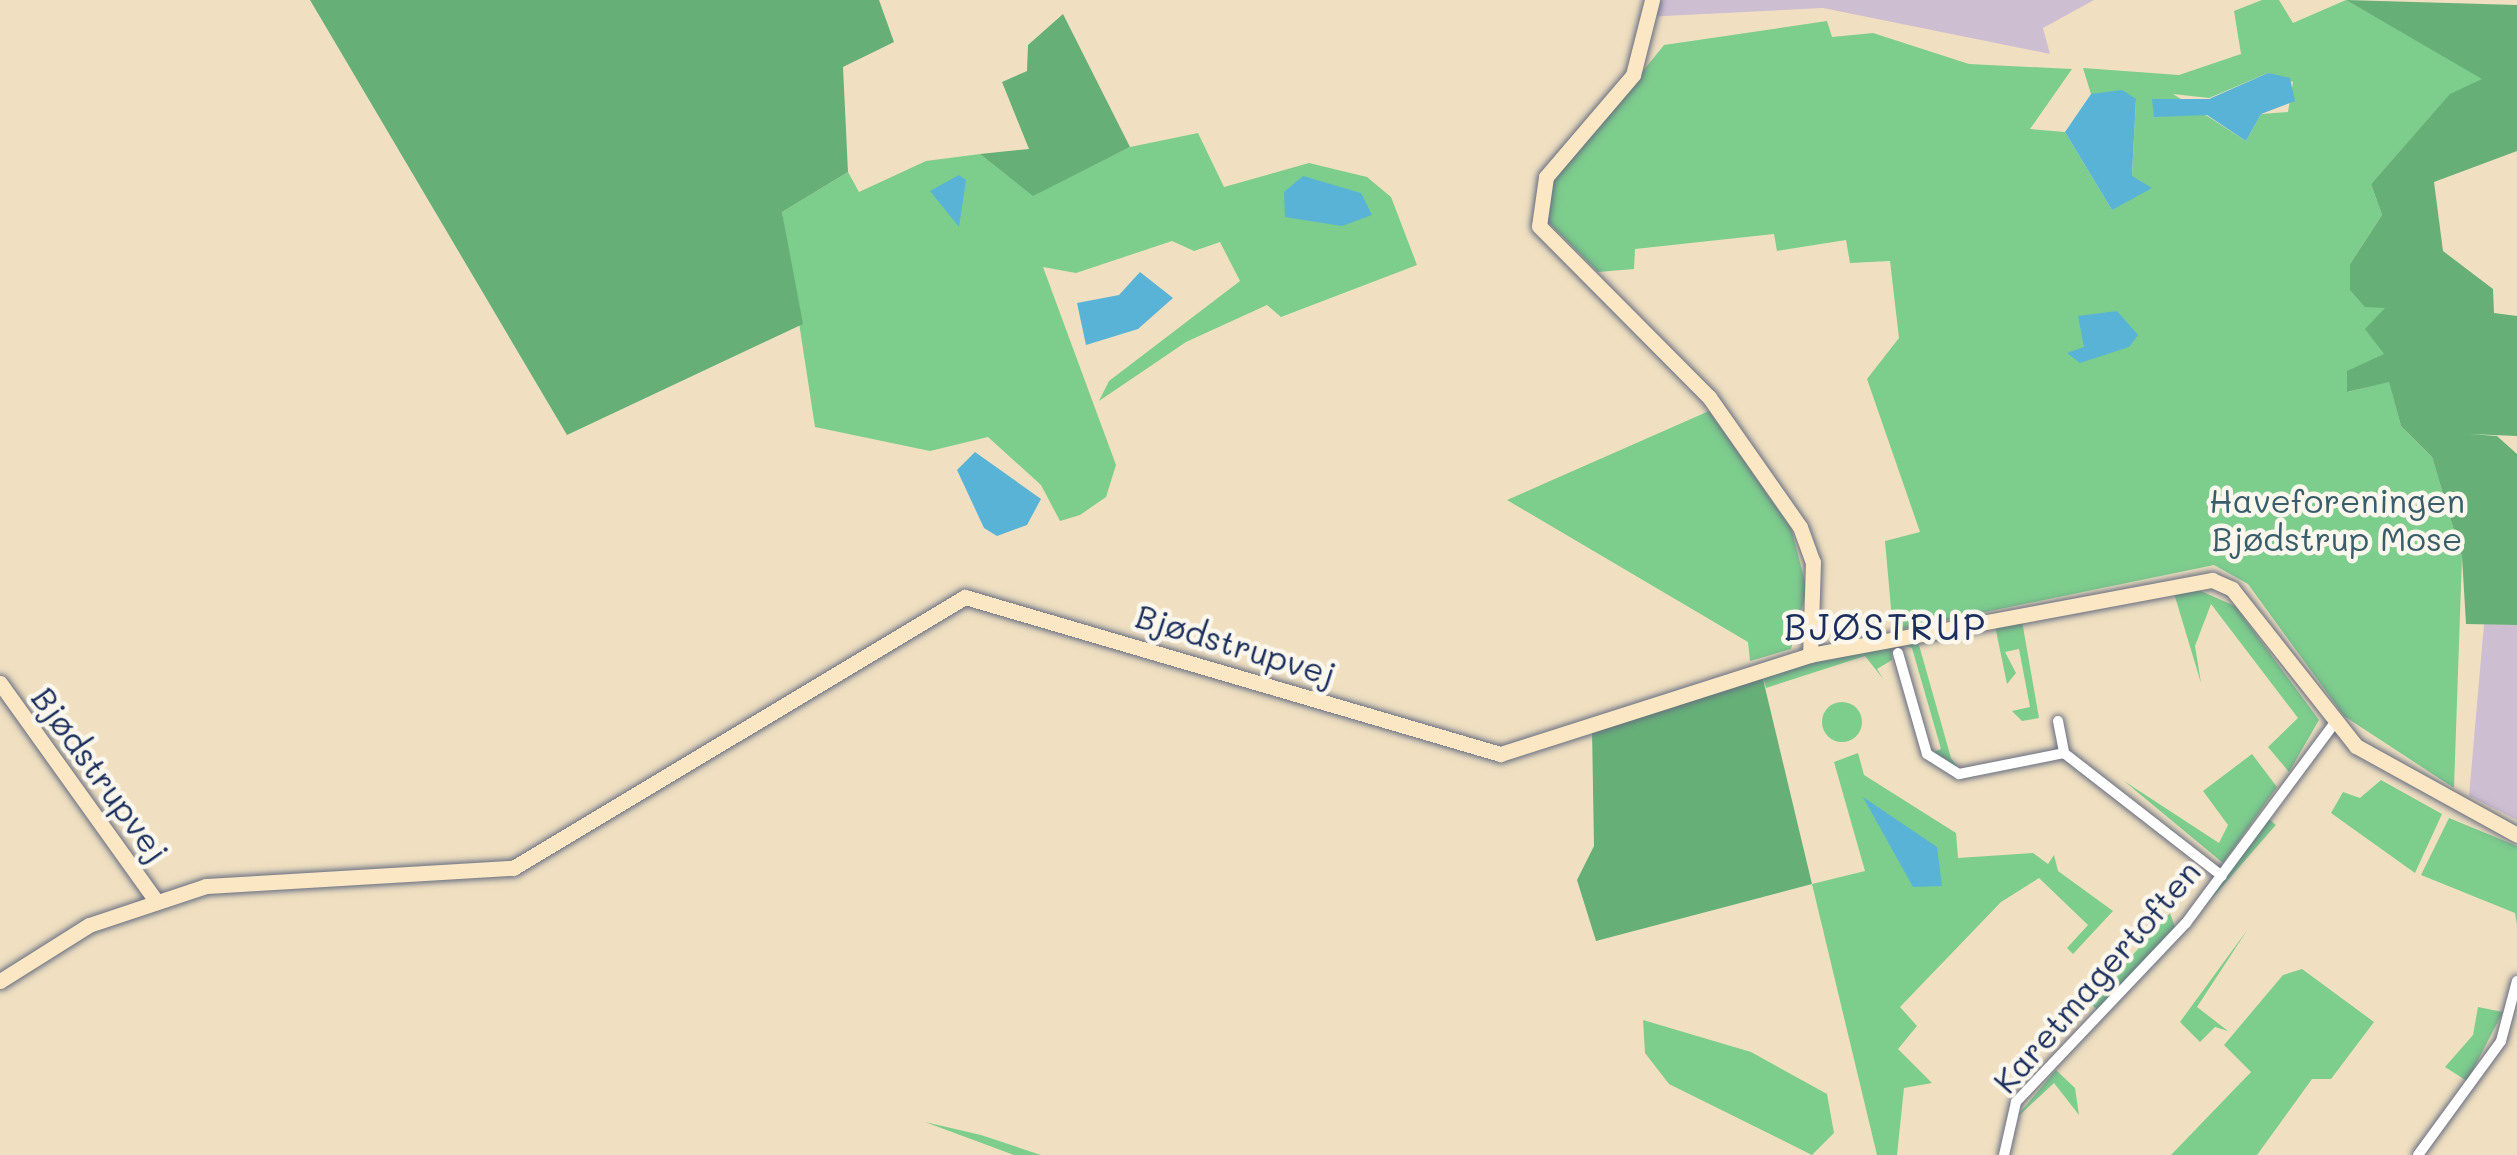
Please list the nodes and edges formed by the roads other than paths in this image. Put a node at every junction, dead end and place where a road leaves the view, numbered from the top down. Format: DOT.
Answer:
graph roads {
  1 [pos="1652,0"];
  2 [pos="1898,653"];
  3 [pos="1810,655"];
  4 [pos="0,683"];
  5 [pos="2058,721"];
  6 [pos="2333,725"];
  7 [pos="2064,753"];
  8 [pos="2517,836"];
  9 [pos="2222,876"];
  10 [pos="154,898"];
  11 [pos="0,981"];
  12 [pos="2517,981"];
  13 [pos="2004,1155"];
  14 [pos="2418,1155"];
  1 -- 3 [label="street"];
  2 -- 7 [label="street"];
  3 -- 6 [label="street, Bjødstrupvej"];
  3 -- 10 [label="street, Bjødstrupvej"];
  4 -- 10 [label="street, Bjødstrupvej"];
  5 -- 7 [label="street"];
  6 -- 8 [label="street, Bjødstrupvej"];
  6 -- 9 [label="street, Karetmagertoften"];
  7 -- 9 [label="street"];
  9 -- 13 [label="street, Karetmagertoften"];
  10 -- 11 [label="street"];
  12 -- 14 [label="street"];
}
